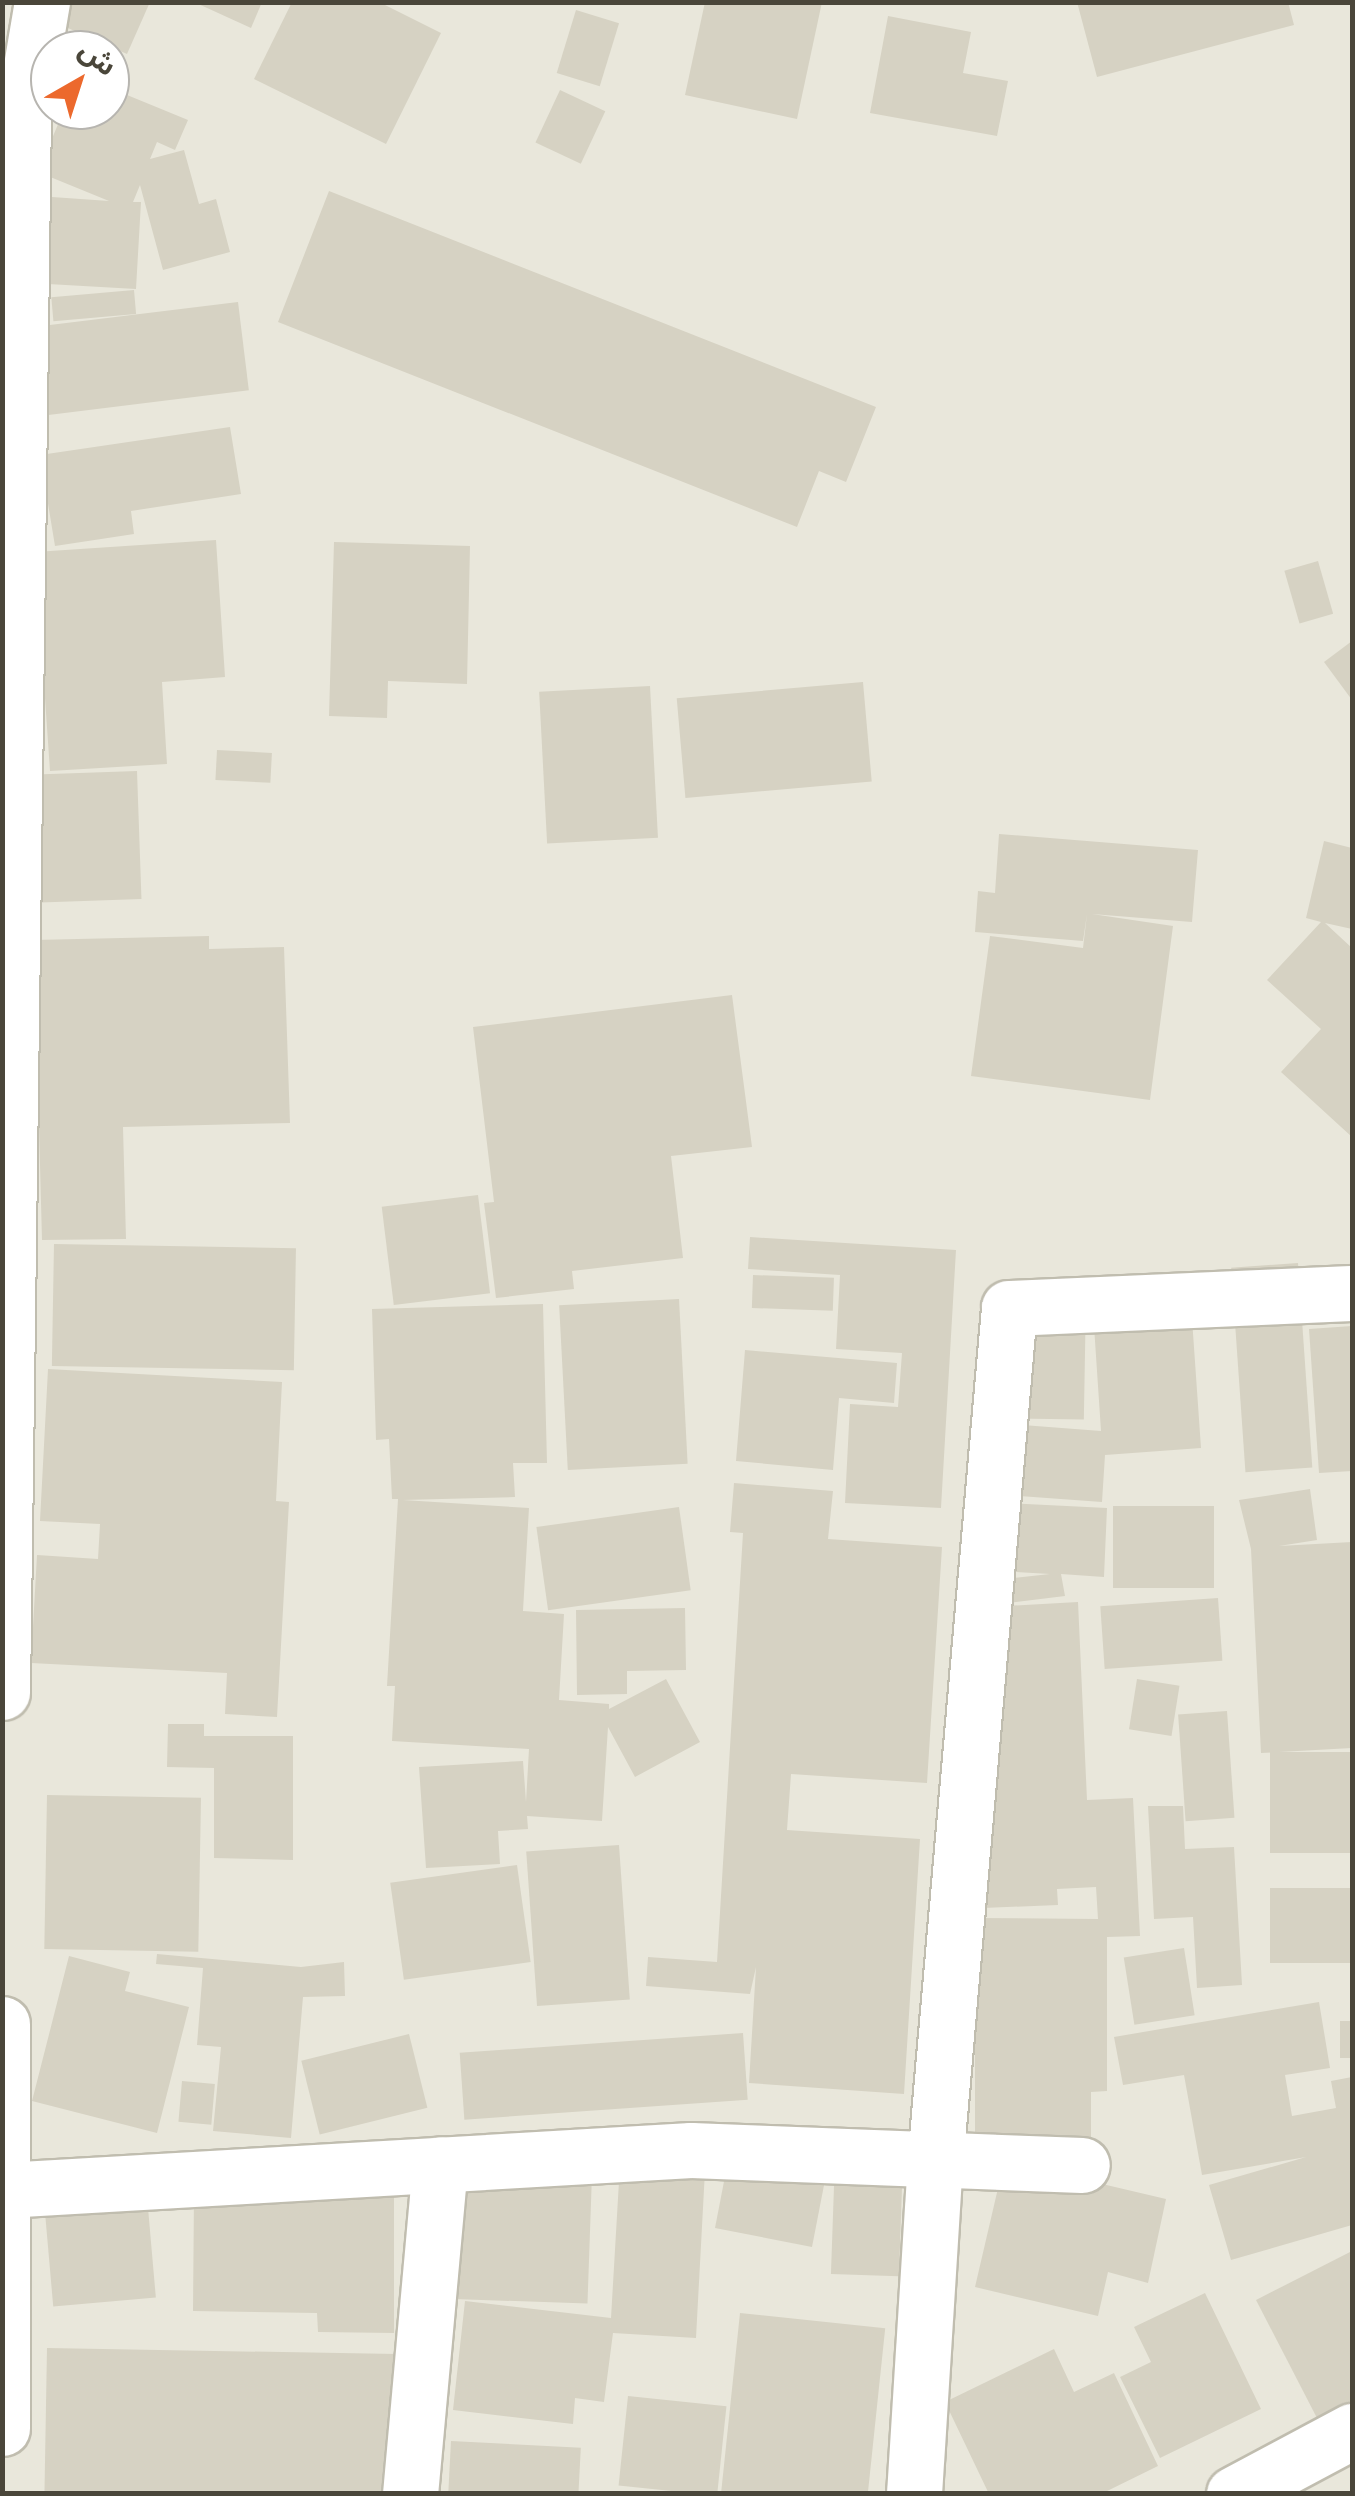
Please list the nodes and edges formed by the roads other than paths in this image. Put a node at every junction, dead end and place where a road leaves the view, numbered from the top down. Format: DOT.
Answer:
graph roads {
  1 [pos="42,2"];
  2 [pos="10,897"];
  3 [pos="1352,1293"];
  4 [pos="2,1692"];
  5 [pos="2,2024"];
  6 [pos="935,2162"];
  7 [pos="440,2164"];
  8 [pos="1082,2165"];
  9 [pos="4,2190"];
  10 [pos="2,2428"];
  11 [pos="1352,2432"];
  12 [pos="1243,2491"];
  13 [pos="410,2494"];
  14 [pos="914,2494"];
  1 -- 2 [label="street"];
  2 -- 4 [label="street"];
  3 -- 6 [label="street"];
  5 -- 9 [label="street"];
  6 -- 7 [label="street"];
  6 -- 8 [label="street"];
  6 -- 14 [label="street"];
  7 -- 9 [label="street"];
  7 -- 13 [label="street"];
  9 -- 10 [label="street"];
  11 -- 12 [label="street"];
}
